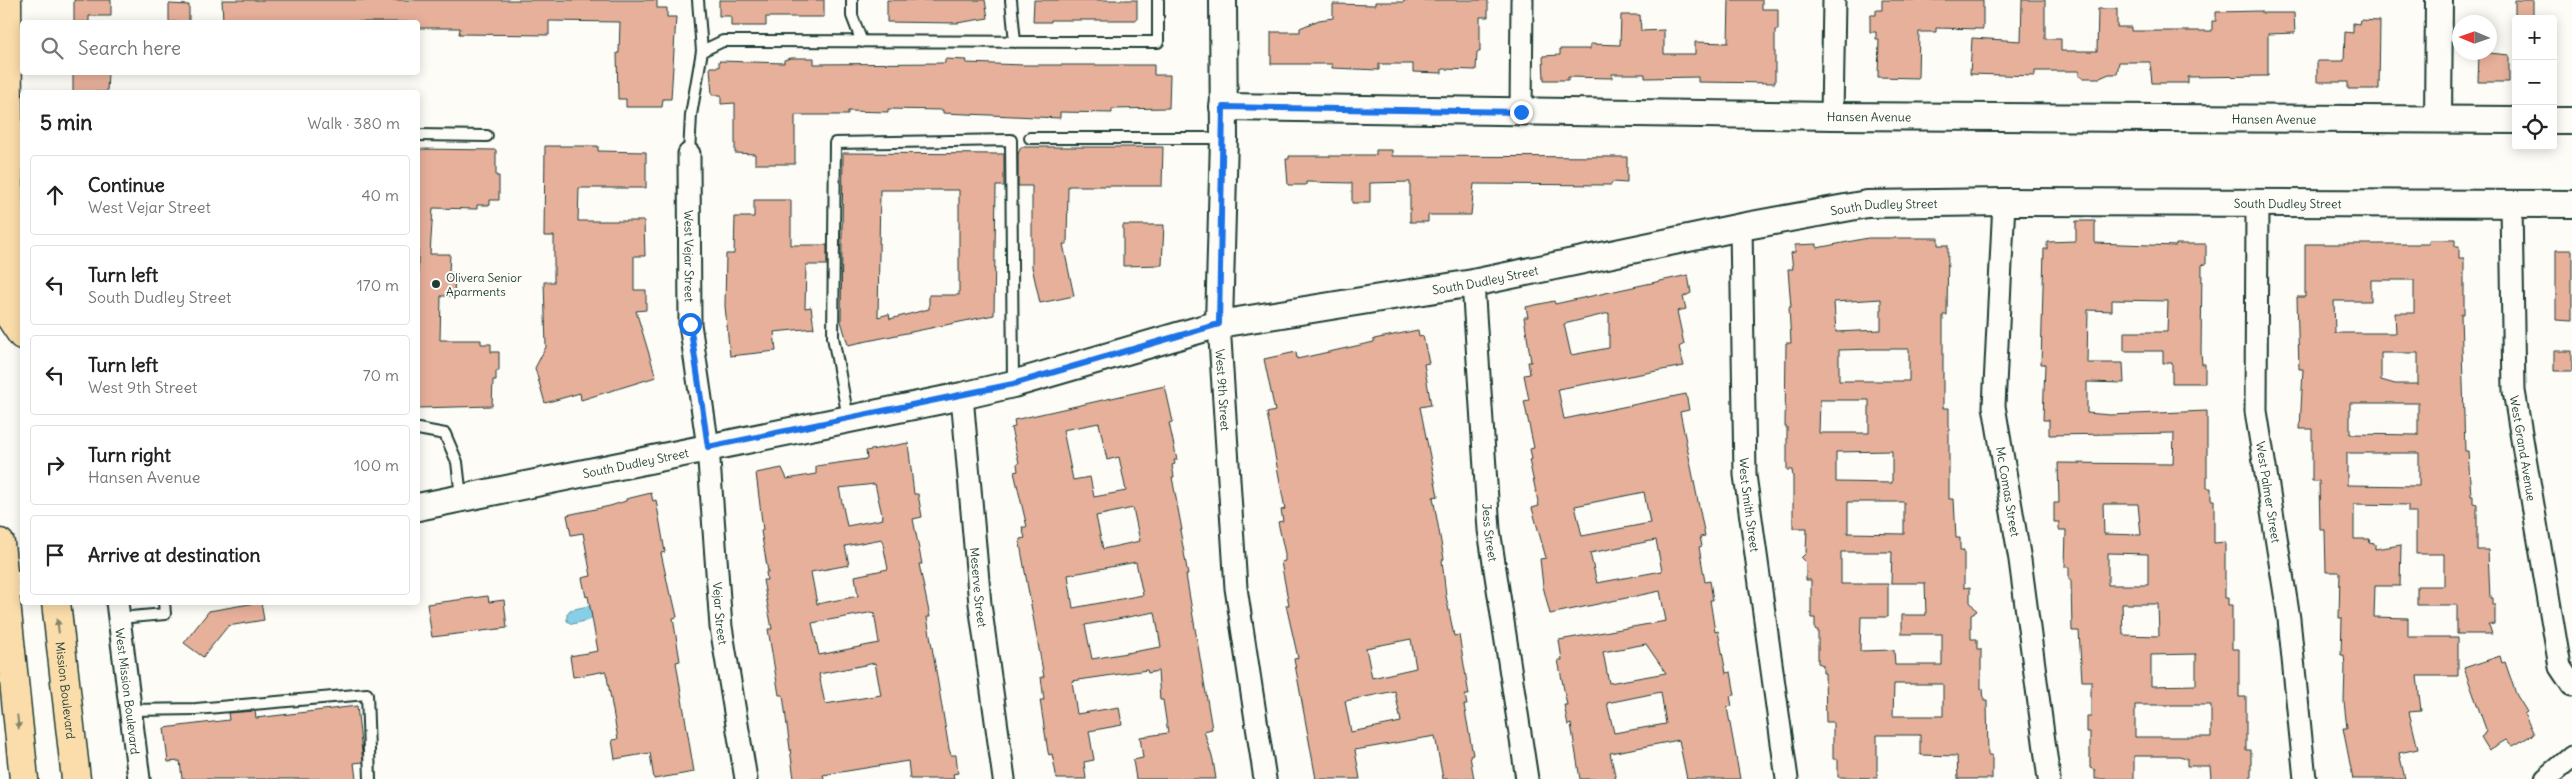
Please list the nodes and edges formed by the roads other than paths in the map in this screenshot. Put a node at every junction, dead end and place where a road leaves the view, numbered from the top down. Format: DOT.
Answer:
graph roads {
  1 [pos="7,0"];
  2 [pos="698,0"];
  3 [pos="852,0"];
  4 [pos="1011,0"];
  5 [pos="1158,0"];
  6 [pos="1224,0"];
  7 [pos="1522,0"];
  8 [pos="1834,0"];
  9 [pos="2439,0"];
  10 [pos="862,42"];
  11 [pos="1016,42"];
  12 [pos="702,51"];
  13 [pos="1223,107"];
  14 [pos="1521,112"];
  15 [pos="1832,116"];
  16 [pos="2438,118"];
  17 [pos="2512,120"];
  18 [pos="2557,120"];
  19 [pos="2572,121"];
  20 [pos="420,135"];
  21 [pos="487,136"];
  22 [pos="1030,138"];
  23 [pos="1224,138"];
  24 [pos="690,154"];
  25 [pos="4,184"];
  26 [pos="2004,202"];
  27 [pos="2257,204"];
  28 [pos="2572,204"];
  29 [pos="2511,205"];
  30 [pos="16,223"];
  31 [pos="1741,226"];
  32 [pos="1473,283"];
  33 [pos="1219,324"];
  34 [pos="11,327"];
  35 [pos="1013,384"];
  36 [pos="962,396"];
  37 [pos="848,419"];
  38 [pos="420,429"];
  39 [pos="708,447"];
  40 [pos="461,498"];
  41 [pos="420,508"];
  42 [pos="0,543"];
  43 [pos="9,586"];
  44 [pos="56,605"];
  45 [pos="164,605"];
  46 [pos="118,610"];
  47 [pos="2572,685"];
  48 [pos="130,710"];
  49 [pos="2572,757"];
  50 [pos="24,779"];
  51 [pos="76,779"];
  52 [pos="139,779"];
  53 [pos="370,779"];
  54 [pos="746,779"];
  55 [pos="1004,779"];
  56 [pos="1265,779"];
  57 [pos="1527,779"];
  58 [pos="1787,779"];
  59 [pos="2049,779"];
  60 [pos="2306,779"];
  61 [pos="2546,779"];
  1 -- 25 [label="main road"];
  2 -- 12 [label="lane"];
  3 -- 10 [label="lane"];
  4 -- 11 [label="lane"];
  5 -- 11 [label="lane"];
  6 -- 13 [label="street, West 9th Street"];
  7 -- 14 [label="street"];
  8 -- 15 [label="street"];
  9 -- 16 [label="street"];
  10 -- 11 [label="lane"];
  10 -- 12 [label="lane"];
  12 -- 24 [label="lane"];
  13 -- 14 [label="street, Hansen Avenue"];
  13 -- 23 [label="street, West 9th Street"];
  14 -- 15 [label="street, Hansen Avenue"];
  15 -- 16 [label="street, Hansen Avenue"];
  16 -- 17 [label="street, Hansen Avenue"];
  18 -- 19 [label="street"];
  20 -- 21 [label="lane"];
  22 -- 23 [label="lane"];
  23 -- 33 [label="street, West 9th Street"];
  24 -- 39 [label="street, West Vejar Street"];
  25 -- 30 [label="main road"];
  26 -- 27 [label="street, South Dudley Street"];
  26 -- 31 [label="street, South Dudley Street"];
  26 -- 59 [label="street, Mc Comas Street"];
  27 -- 29 [label="street, South Dudley Street"];
  27 -- 60 [label="street, West Palmer Street"];
  28 -- 29 [label="street, South Dudley Street"];
  29 -- 47 [label="street, West Grand Avenue"];
  30 -- 34 [label="main road"];
  31 -- 32 [label="street, South Dudley Street"];
  31 -- 58 [label="street, West Smith Street"];
  32 -- 33 [label="street, South Dudley Street"];
  32 -- 57 [label="street, Jess Street"];
  33 -- 35 [label="street, South Dudley Street"];
  33 -- 56 [label="street, West 9th Street"];
  35 -- 36 [label="street, South Dudley Street"];
  35 -- 37 [label="lane"];
  36 -- 37 [label="street, South Dudley Street"];
  36 -- 55 [label="street, Meserve Street"];
  37 -- 39 [label="street, South Dudley Street"];
  38 -- 40 [label="lane"];
  39 -- 40 [label="street, South Dudley Street"];
  39 -- 54 [label="street, Vejar Street"];
  40 -- 41 [label="street, South Dudley Street"];
  42 -- 43 [label="main road"];
  43 -- 50 [label="main road, one-way"];
  51 -- 44 [label="main road, Mission Boulevard, one-way"];
  45 -- 46 [label="lane"];
  46 -- 48 [label="street, West Mission Boulevard"];
  48 -- 52 [label="street, West Mission Boulevard"];
  48 -- 53 [label="lane"];
  49 -- 61 [label="street"];
}
